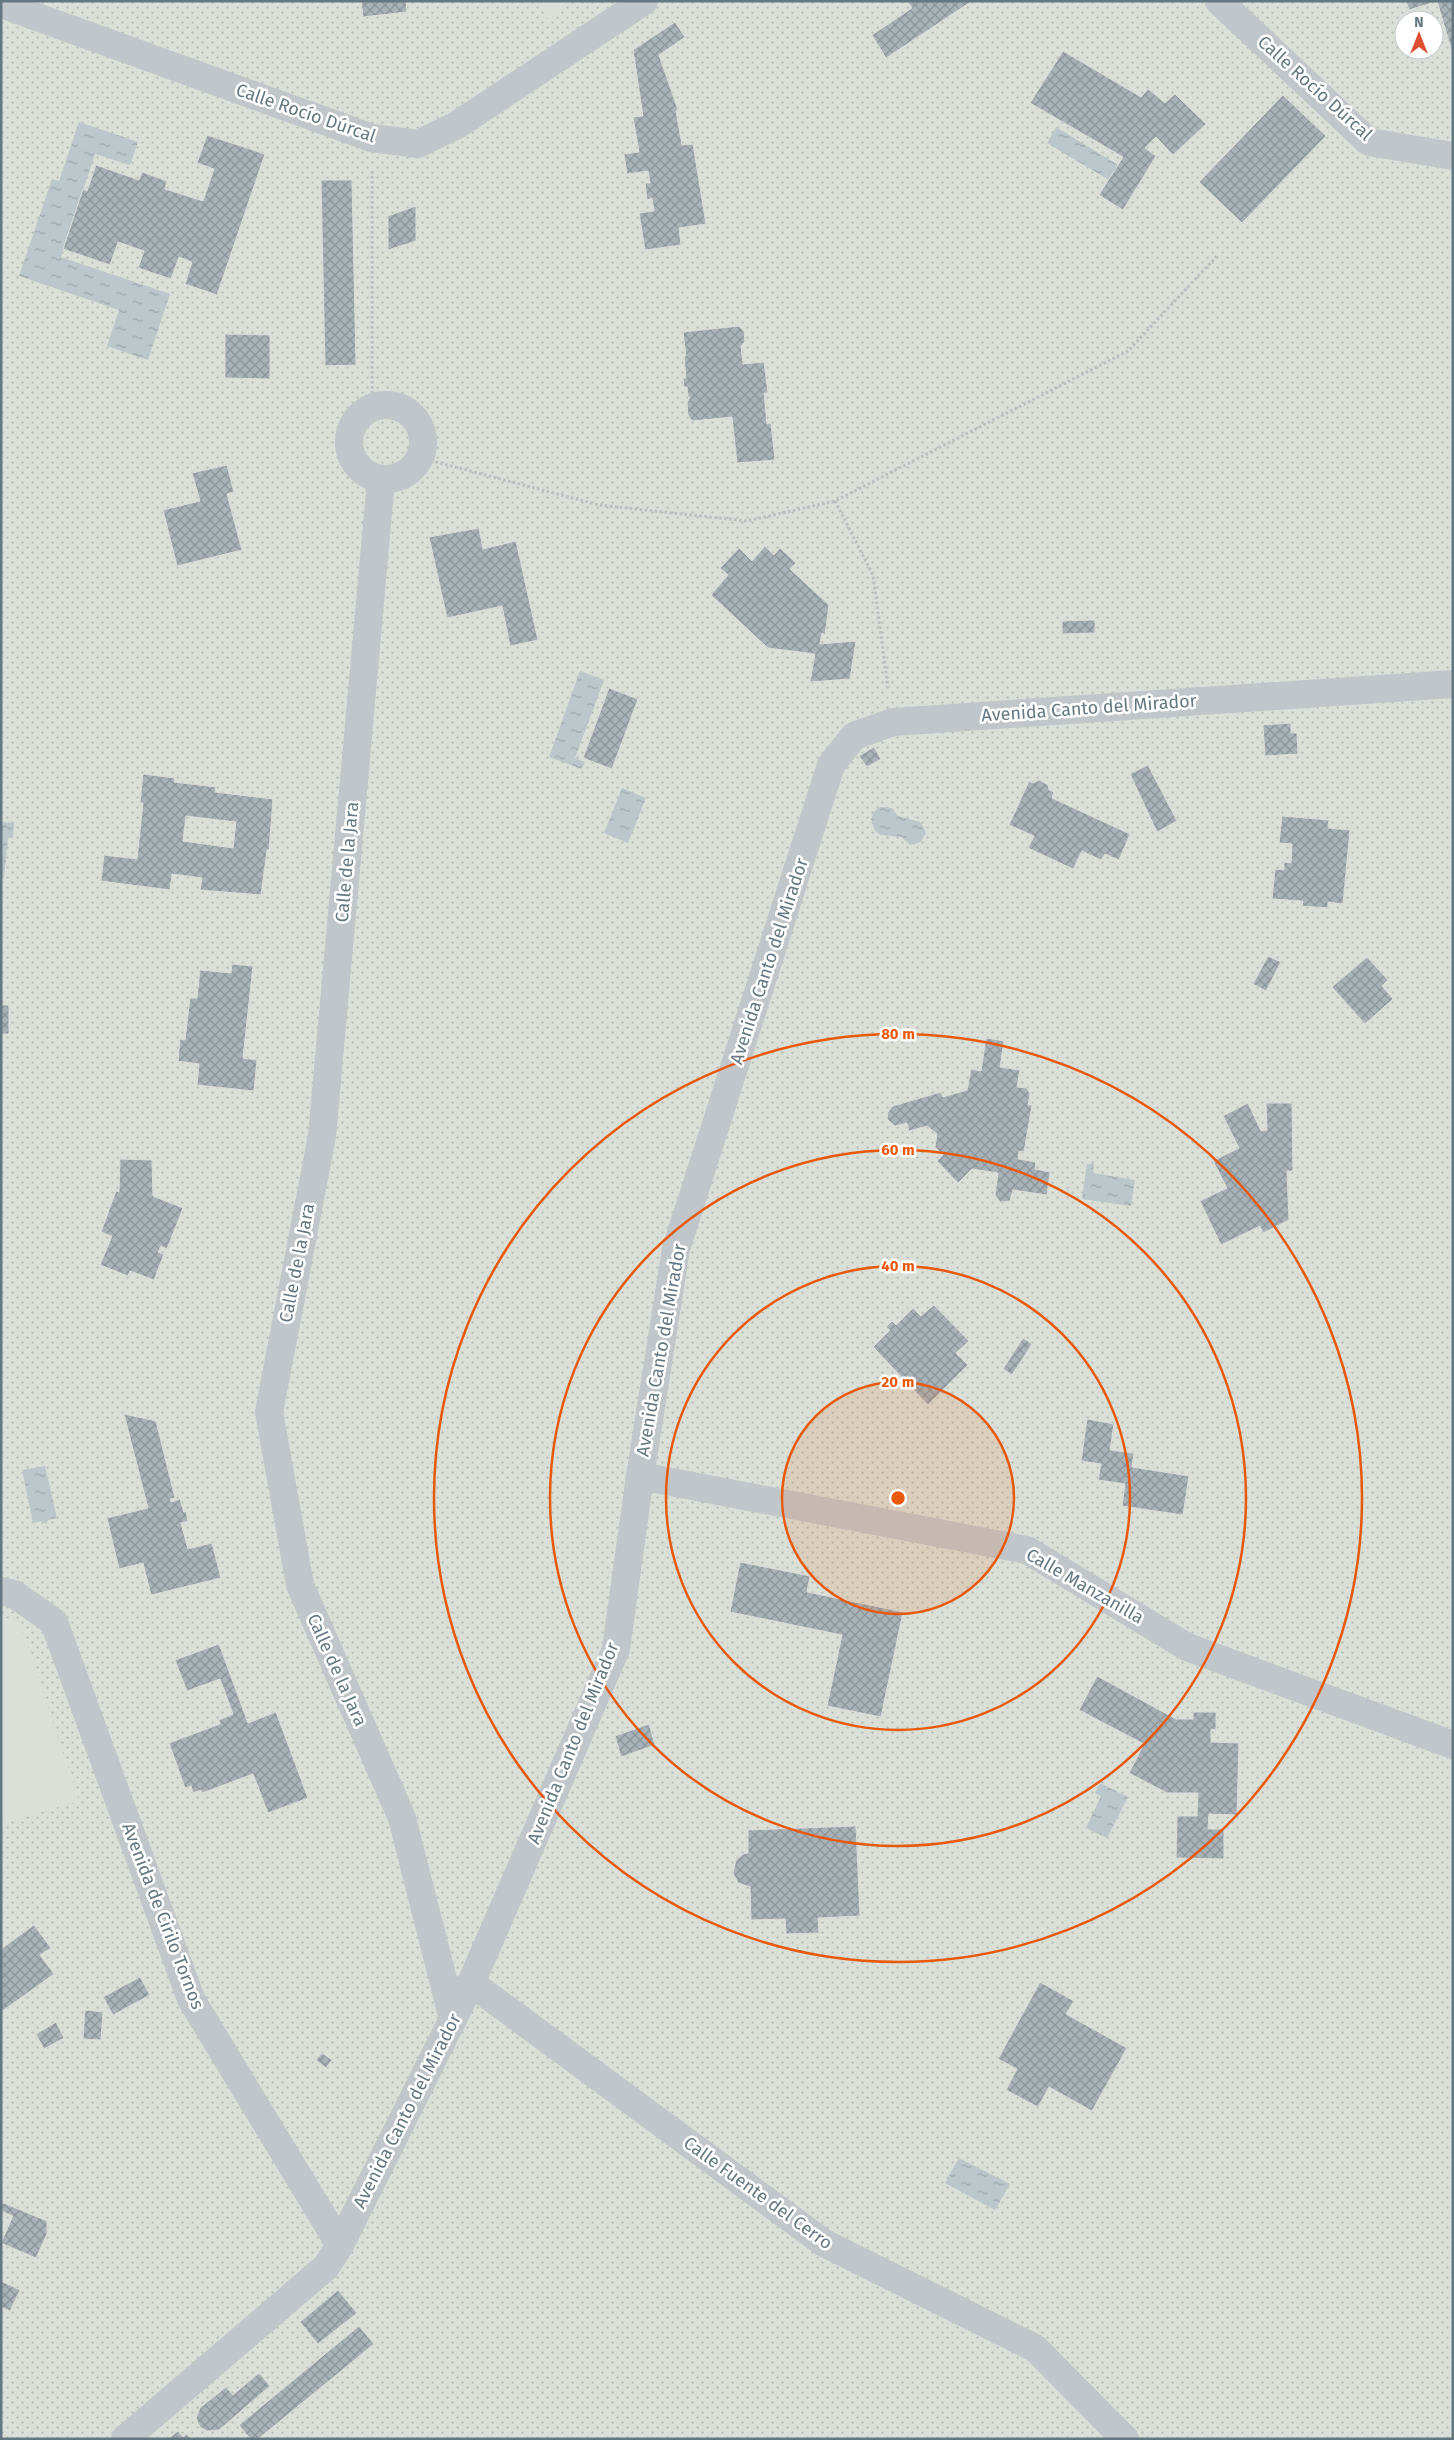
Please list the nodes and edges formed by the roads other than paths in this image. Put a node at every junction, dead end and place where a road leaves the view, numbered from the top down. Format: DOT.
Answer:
graph roads {
  1 [pos="644,1"];
  2 [pos="1219,1"];
  3 [pos="1,4"];
  4 [pos="1453,156"];
  5 [pos="381,480"];
  6 [pos="1453,684"];
  7 [pos="640,1476"];
  8 [pos="1,1591"];
  9 [pos="1453,1745"];
  10 [pos="471,1983"];
  11 [pos="453,2019"];
  12 [pos="340,2244"];
  13 [pos="125,2439"];
  14 [pos="1124,2439"];
  1 -- 3 [label="street, Calle Rocío Dúrcal"];
  2 -- 4 [label="street, Calle Rocío Dúrcal"];
  5 -- 5 [label="street"];
  5 -- 11 [label="street, Calle de la Jara"];
  6 -- 7 [label="street, Avenida Canto del Mirador"];
  7 -- 9 [label="street, Calle Manzanilla"];
  7 -- 10 [label="street, Avenida Canto del Mirador"];
  8 -- 12 [label="street, Avenida de Cirilo Tornos"];
  10 -- 11 [label="street, Avenida Canto del Mirador"];
  10 -- 14 [label="street, Calle Fuente del Cerro"];
  11 -- 12 [label="street, Avenida Canto del Mirador"];
  12 -- 13 [label="street, Avenida Canto del Mirador"];
}
